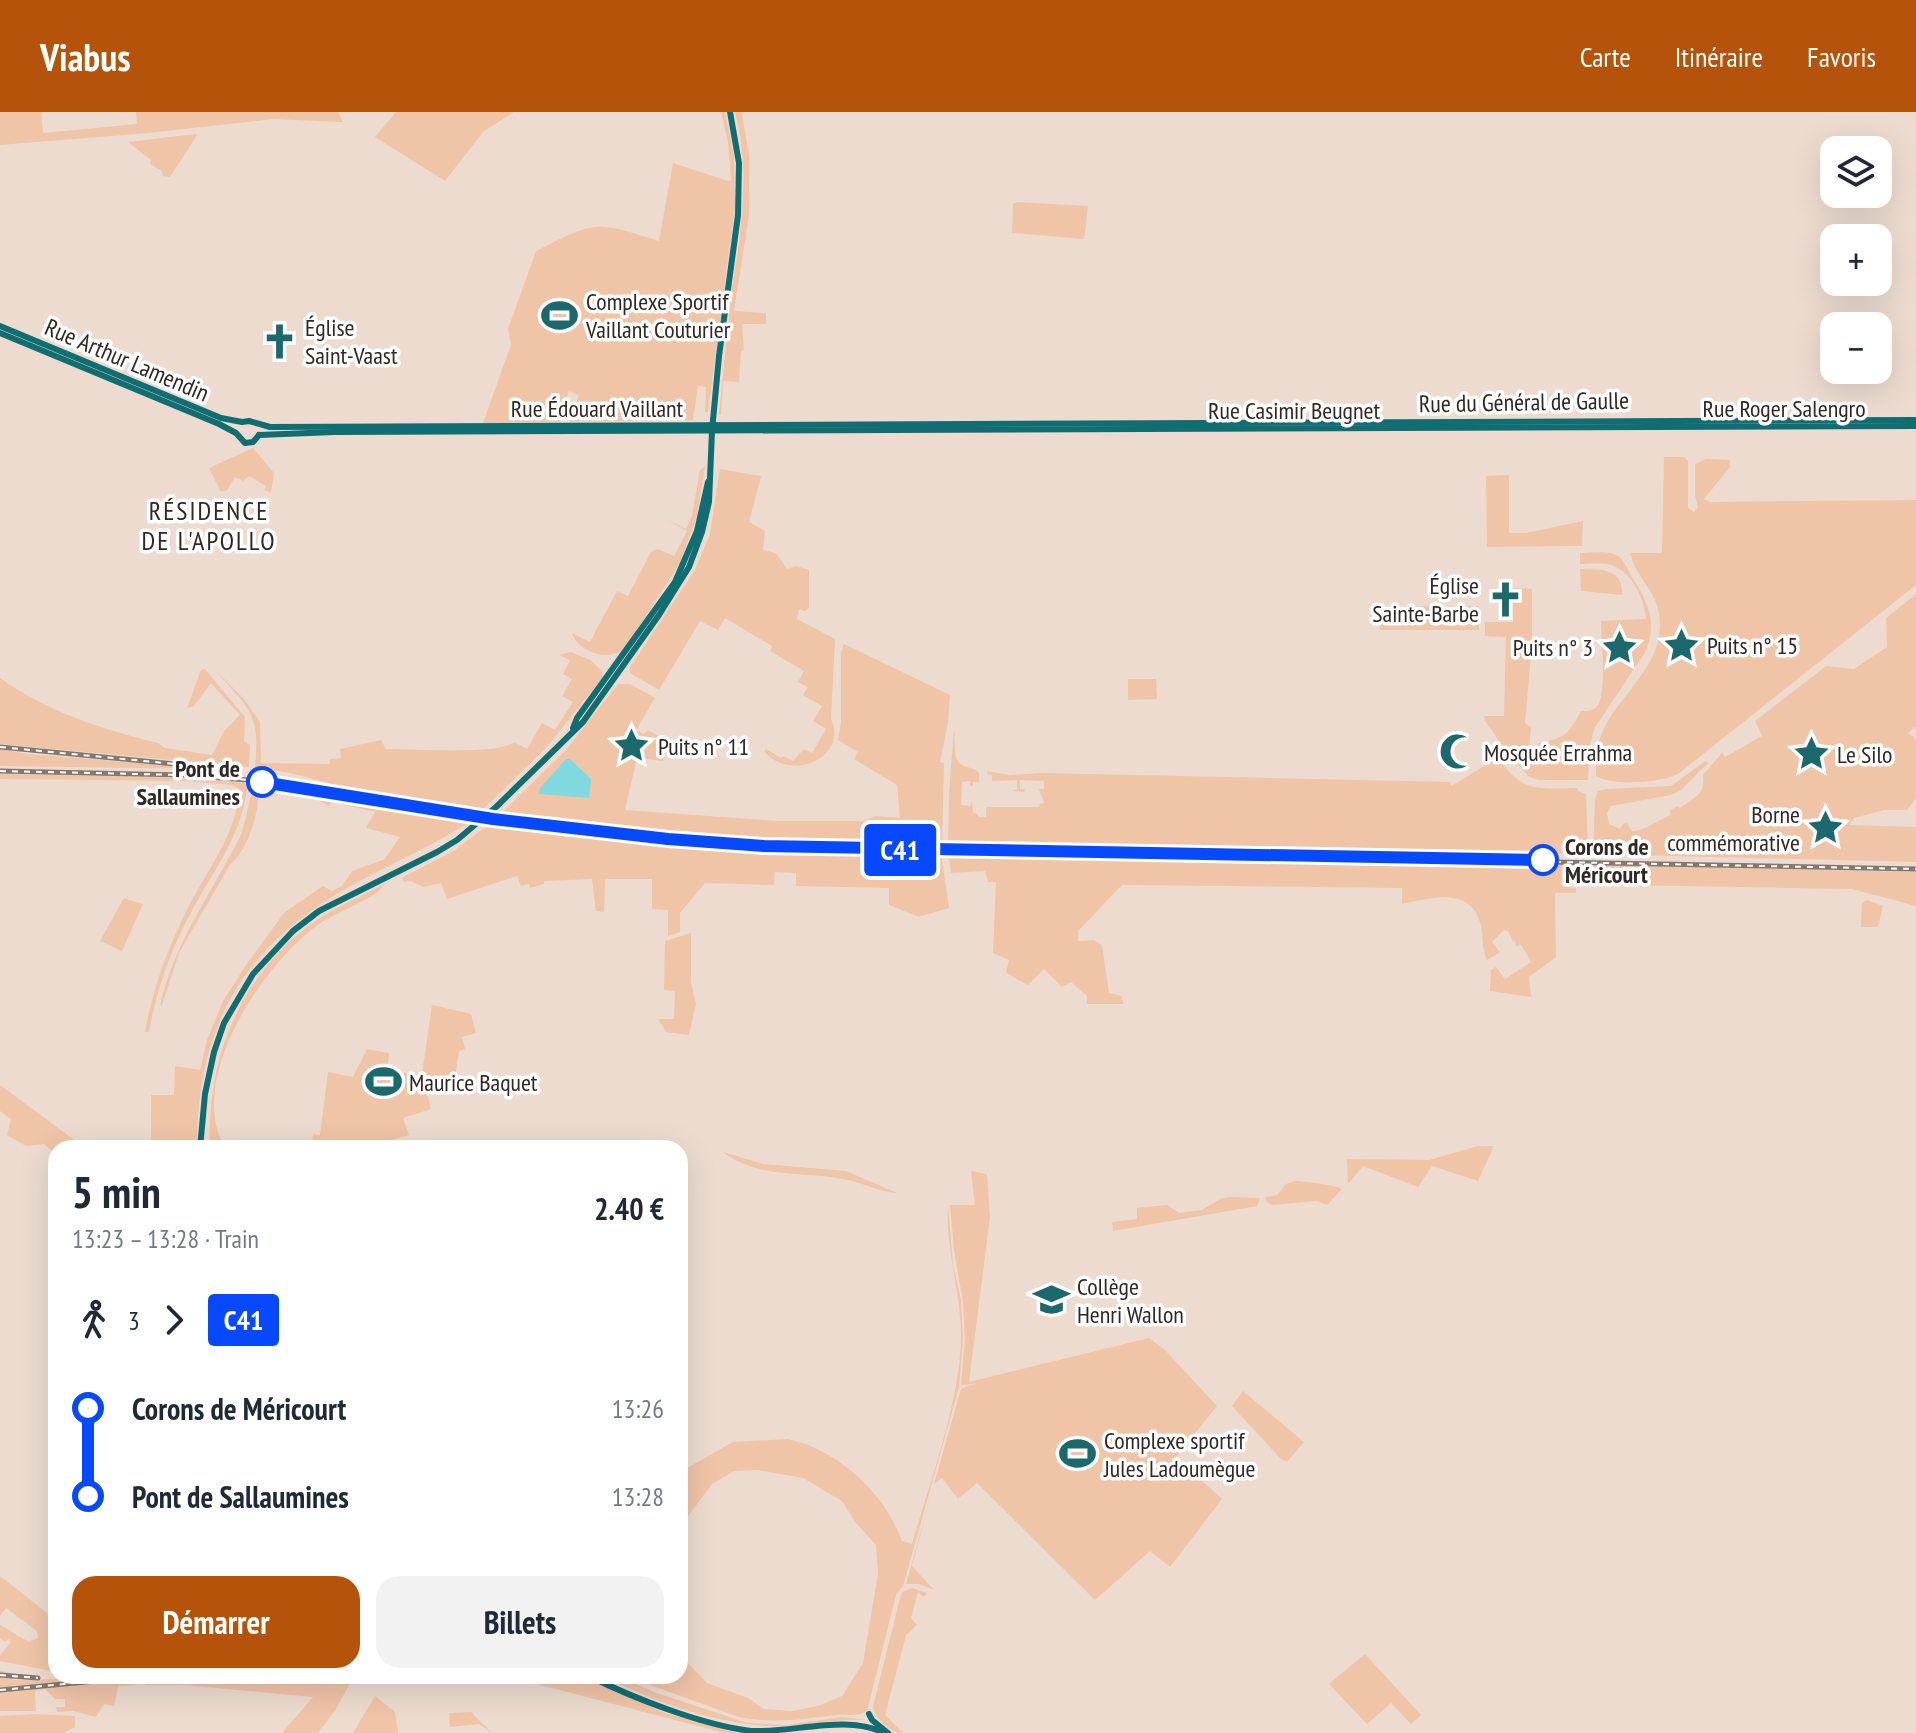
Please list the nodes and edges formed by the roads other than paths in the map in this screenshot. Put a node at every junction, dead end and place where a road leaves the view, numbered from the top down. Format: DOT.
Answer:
graph roads {
  1 [pos="730,112"];
  2 [pos="0,326"];
  3 [pos="0,333"];
  4 [pos="1754,420"];
  5 [pos="1916,420"];
  6 [pos="242,422"];
  7 [pos="257,424"];
  8 [pos="1652,426"];
  9 [pos="1916,426"];
  10 [pos="936,427"];
  11 [pos="712,428"];
  12 [pos="236,433"];
  13 [pos="259,435"];
  14 [pos="203,1140"];
  15 [pos="607,1684"];
  16 [pos="869,1714"];
  17 [pos="857,1725"];
  18 [pos="874,1733"];
  19 [pos="886,1733"];
  1 -- 11 [label="main road"];
  2 -- 6 [label="main road, Rue Arthur Lamendin"];
  3 -- 12 [label="main road, Rue Arthur Lamendin"];
  4 -- 5 [label="main road, Rue Roger Salengro"];
  4 -- 10 [label="main road, Rue du Général de Gaulle"];
  6 -- 7 [label="main road"];
  6 -- 12 [label="main road"];
  7 -- 11 [label="main road, Rue Édouard Vaillant"];
  7 -- 13 [label="main road"];
  8 -- 9 [label="main road, Rue Roger Salengro"];
  8 -- 10 [label="main road, Rue Casimir Beugnet"];
  10 -- 11 [label="main road, Rue Édouard Vaillant"];
  11 -- 13 [label="main road, Rue Édouard Vaillant"];
  11 -- 14 [label="main road"];
  12 -- 13 [label="main road"];
  15 -- 17 [label="main road"];
  16 -- 19 [label="main road"];
  17 -- 18 [label="main road"];
  17 -- 19 [label="main road"];
}
